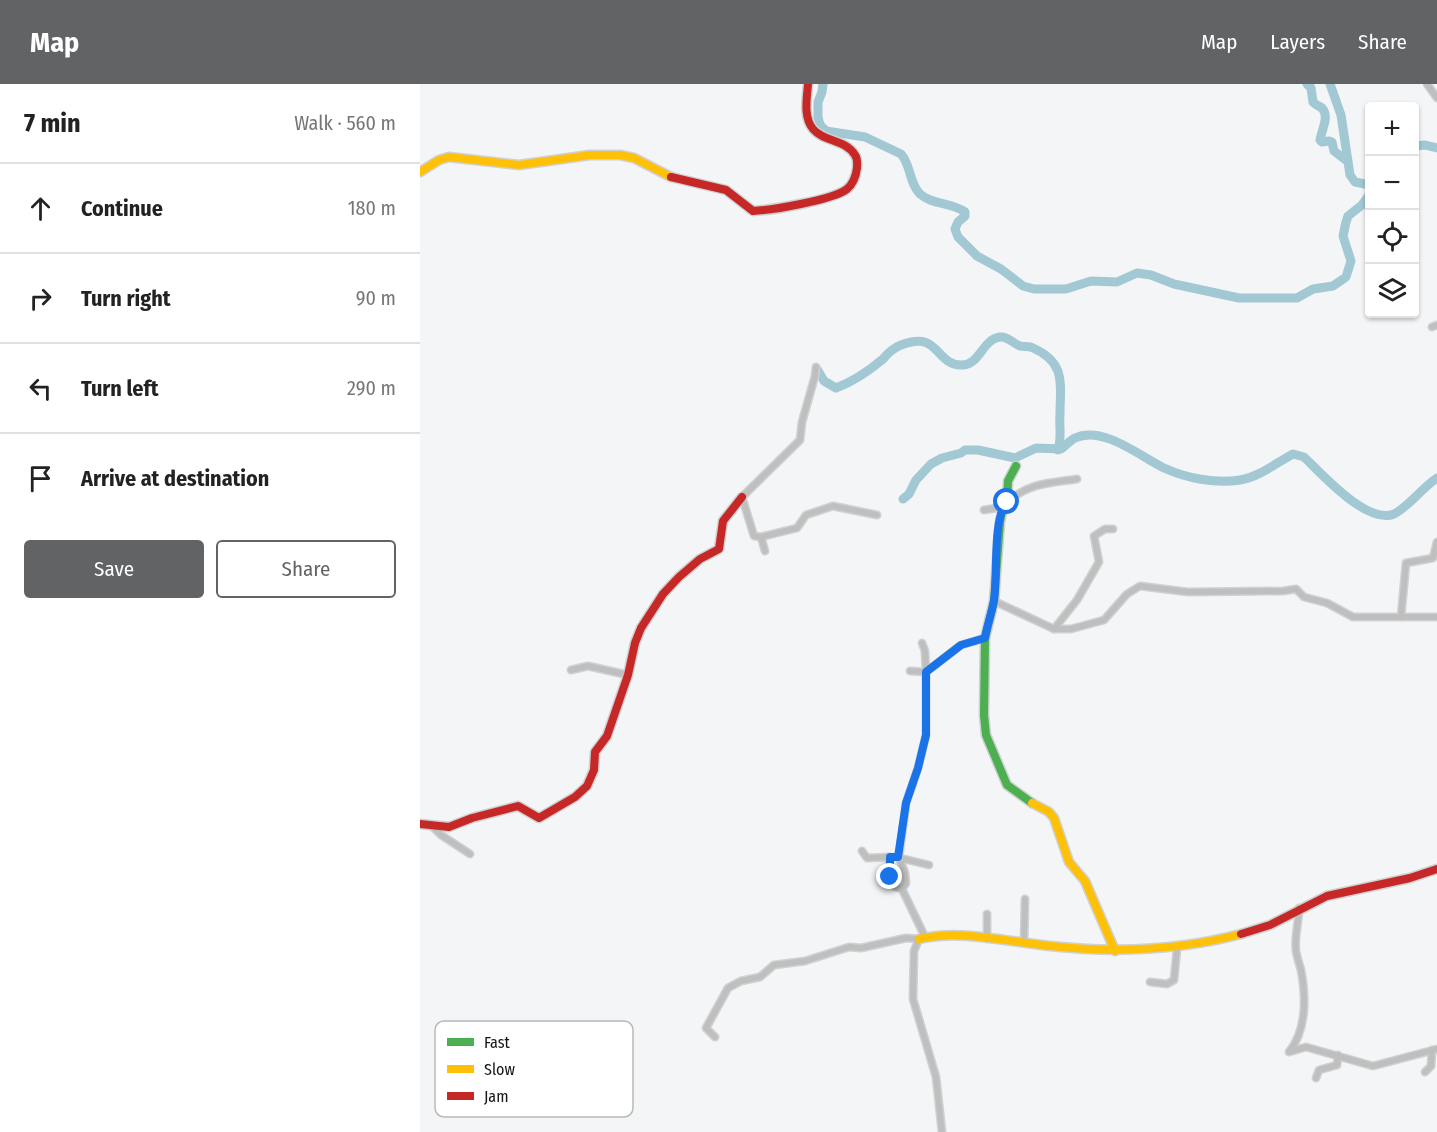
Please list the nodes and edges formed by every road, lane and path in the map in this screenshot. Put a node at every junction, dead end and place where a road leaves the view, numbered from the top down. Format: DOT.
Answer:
graph roads {
  1 [pos="808,84"];
  2 [pos="1427,84"];
  3 [pos="1437,98"];
  4 [pos="420,172"];
  5 [pos="816,367"];
  6 [pos="1016,466"];
  7 [pos="1077,479"];
  8 [pos="742,497"];
  9 [pos="1005,505"];
  10 [pos="984,510"];
  11 [pos="877,514"];
  12 [pos="1113,529"];
  13 [pos="761,537"];
  14 [pos="1437,542"];
  15 [pos="765,551"];
  16 [pos="994,601"];
  17 [pos="1401,617"];
  18 [pos="1437,617"];
  19 [pos="1054,629"];
  20 [pos="985,638"];
  21 [pos="922,643"];
  22 [pos="571,670"];
  23 [pos="910,671"];
  24 [pos="926,672"];
  25 [pos="628,675"];
  26 [pos="420,824"];
  27 [pos="431,825"];
  28 [pos="862,851"];
  29 [pos="470,854"];
  30 [pos="890,857"];
  31 [pos="898,857"];
  32 [pos="929,865"];
  33 [pos="1437,869"];
  34 [pos="902,889"];
  35 [pos="1025,899"];
  36 [pos="1299,908"];
  37 [pos="987,914"];
  38 [pos="922,938"];
  39 [pos="987,939"];
  40 [pos="1024,943"];
  41 [pos="1177,949"];
  42 [pos="1115,951"];
  43 [pos="1150,982"];
  44 [pos="716,1037"];
  45 [pos="1298,1040"];
  46 [pos="1306,1047"];
  47 [pos="1434,1050"];
  48 [pos="1338,1055"];
  49 [pos="1425,1072"];
  50 [pos="1316,1078"];
  51 [pos="942,1132"];
  1 -- 4 [label="street"];
  2 -- 3 [label="street"];
  5 -- 8 [label="street"];
  6 -- 9 [label="street"];
  7 -- 9 [label="street"];
  8 -- 13 [label="street"];
  8 -- 25 [label="street"];
  9 -- 10 [label="street"];
  9 -- 16 [label="street"];
  11 -- 13 [label="street"];
  12 -- 19 [label="street"];
  13 -- 15 [label="street"];
  14 -- 17 [label="street"];
  16 -- 19 [label="street"];
  16 -- 20 [label="street"];
  17 -- 18 [label="street"];
  17 -- 19 [label="street"];
  20 -- 24 [label="street"];
  20 -- 42 [label="street"];
  21 -- 24 [label="street"];
  22 -- 25 [label="street"];
  23 -- 24 [label="street"];
  24 -- 31 [label="street"];
  25 -- 27 [label="street"];
  26 -- 27 [label="street"];
  27 -- 29 [label="street"];
  28 -- 30 [label="street"];
  30 -- 31 [label="street"];
  30 -- 34 [label="street"];
  31 -- 32 [label="street"];
  31 -- 34 [label="street"];
  33 -- 36 [label="street"];
  34 -- 38 [label="street"];
  35 -- 40 [label="street"];
  36 -- 41 [label="street"];
  36 -- 45 [label="street"];
  37 -- 39 [label="street"];
  38 -- 39 [label="street"];
  38 -- 44 [label="street"];
  38 -- 51 [label="street"];
  39 -- 40 [label="street"];
  40 -- 42 [label="street"];
  41 -- 42 [label="street"];
  41 -- 43 [label="street"];
  45 -- 46 [label="street"];
  45 -- 46 [label="street"];
  46 -- 48 [label="street"];
  47 -- 48 [label="street"];
  47 -- 49 [label="street"];
  48 -- 50 [label="street"];
}
